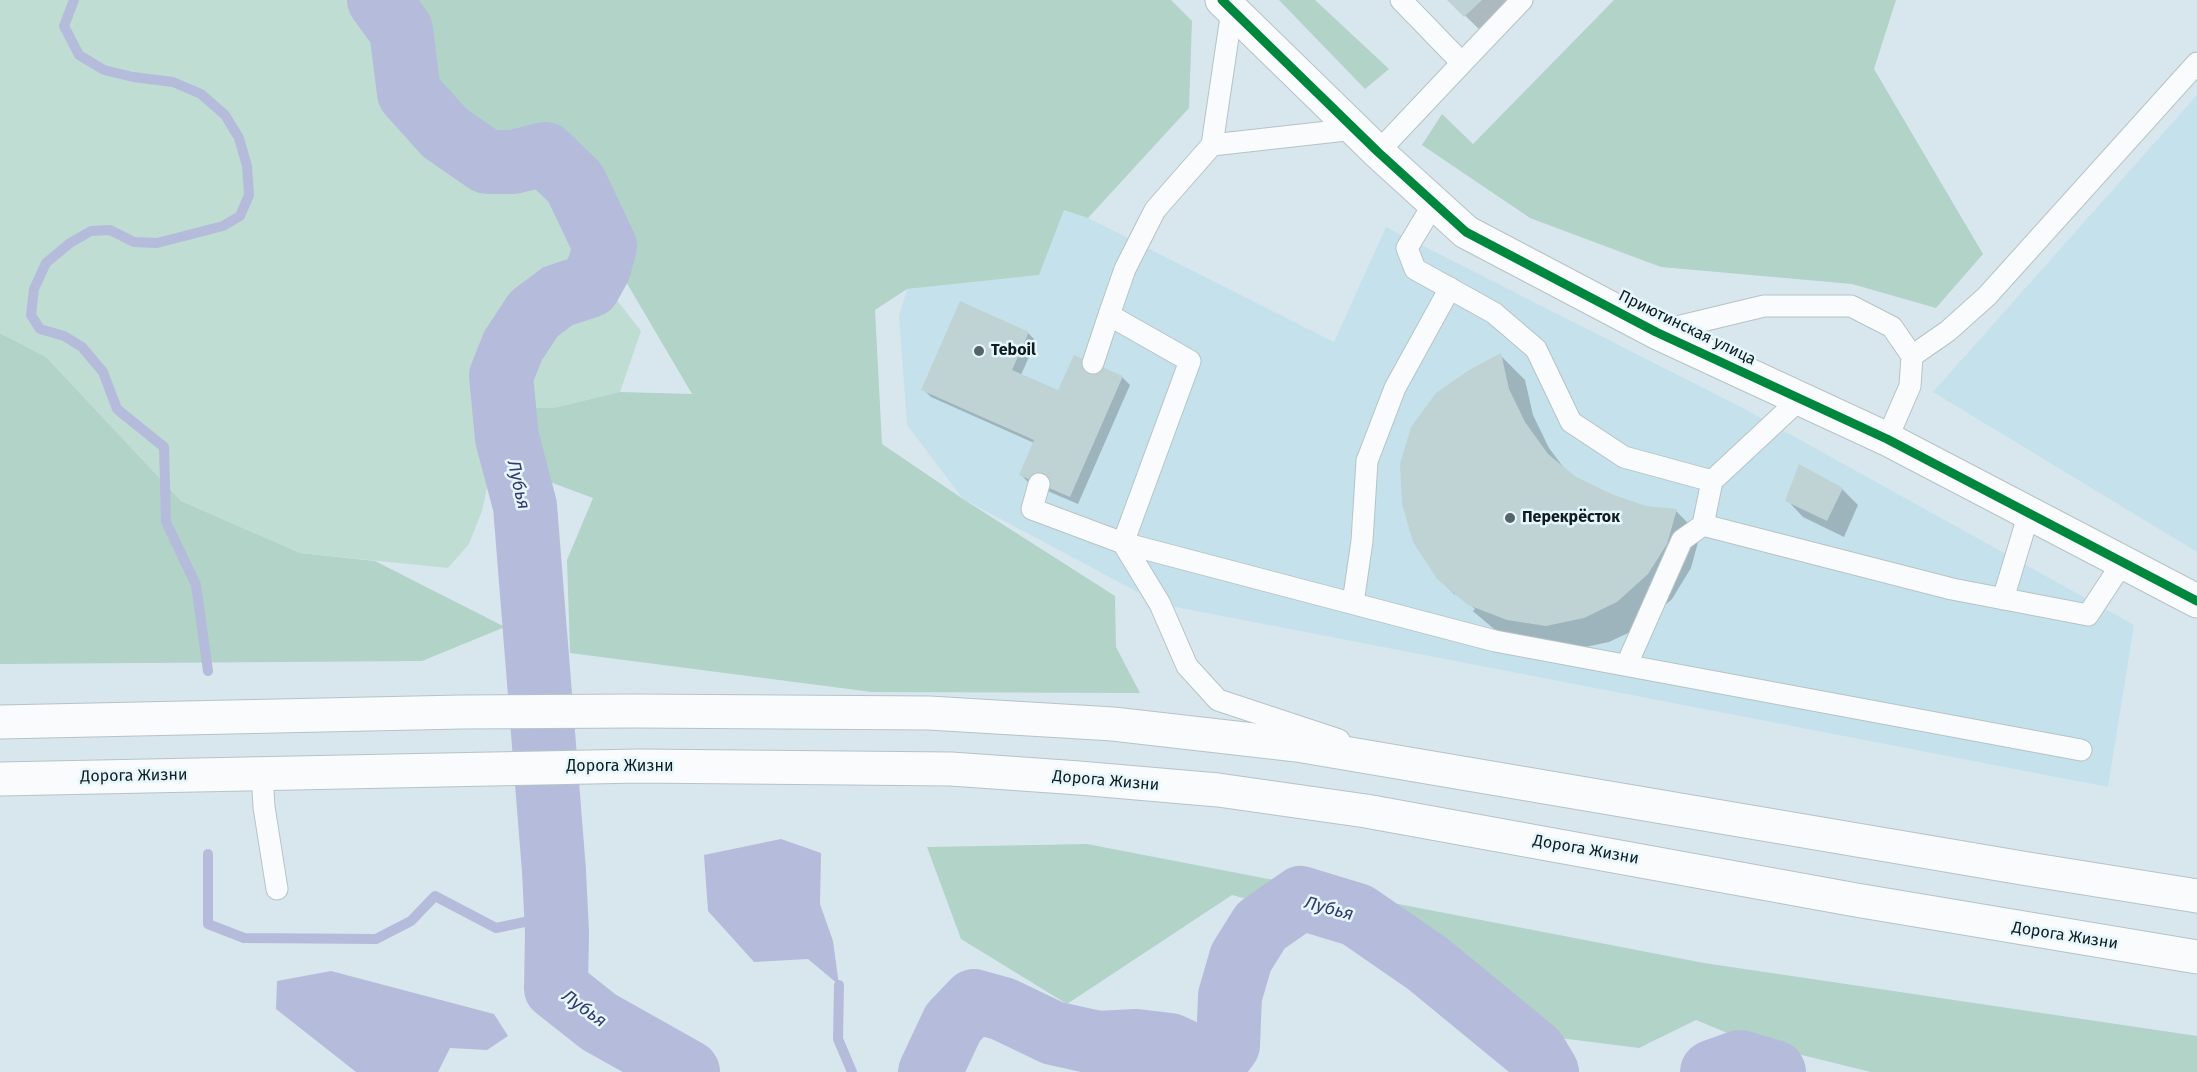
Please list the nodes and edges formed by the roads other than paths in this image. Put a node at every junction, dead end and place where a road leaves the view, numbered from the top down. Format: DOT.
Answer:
graph roads {
  1 [pos="1401,0"];
  2 [pos="1522,0"];
  3 [pos="1227,5"];
  4 [pos="1462,63"];
  5 [pos="2197,63"];
  6 [pos="1355,129"];
  7 [pos="1212,145"];
  8 [pos="1378,152"];
  9 [pos="1434,203"];
  10 [pos="1450,288"];
  11 [pos="1109,315"];
  12 [pos="1656,332"];
  13 [pos="1912,356"];
  14 [pos="1093,363"];
  15 [pos="1800,399"];
  16 [pos="1887,439"];
  17 [pos="1712,480"];
  18 [pos="1040,484"];
  19 [pos="2029,513"];
  20 [pos="1703,525"];
  21 [pos="1123,543"];
  22 [pos="2123,562"];
  23 [pos="2003,599"];
  24 [pos="2197,601"];
  25 [pos="1353,603"];
  26 [pos="1627,664"];
  27 [pos="0,722"];
  28 [pos="2081,750"];
  29 [pos="1413,765"];
  30 [pos="262,773"];
  31 [pos="0,779"];
  32 [pos="277,889"];
  33 [pos="2197,896"];
  34 [pos="2197,957"];
  1 -- 4 [label="lane"];
  2 -- 4 [label="lane"];
  3 -- 6 [label="main road, Приютинская улица"];
  3 -- 7 [label="lane"];
  4 -- 8 [label="lane"];
  5 -- 13 [label="lane"];
  6 -- 7 [label="lane"];
  6 -- 8 [label="main road, Приютинская улица"];
  7 -- 11 [label="lane"];
  8 -- 9 [label="main road, Приютинская улица"];
  9 -- 10 [label="lane"];
  9 -- 12 [label="main road, Приютинская улица"];
  10 -- 17 [label="lane"];
  10 -- 25 [label="lane"];
  11 -- 14 [label="lane"];
  11 -- 21 [label="lane"];
  12 -- 13 [label="lane"];
  12 -- 15 [label="main road, Приютинская улица"];
  13 -- 16 [label="lane"];
  15 -- 16 [label="main road, Приютинская улица"];
  15 -- 17 [label="lane"];
  16 -- 19 [label="main road, Приютинская улица"];
  17 -- 20 [label="lane"];
  18 -- 21 [label="lane"];
  19 -- 22 [label="main road, Приютинская улица"];
  19 -- 23 [label="lane"];
  20 -- 23 [label="lane"];
  20 -- 26 [label="lane"];
  21 -- 25 [label="lane"];
  21 -- 29 [label="lane"];
  22 -- 23 [label="lane"];
  22 -- 24 [label="main road, Приютинская улица"];
  25 -- 26 [label="lane"];
  26 -- 28 [label="lane"];
  27 -- 29 [label="main road"];
  29 -- 33 [label="main road"];
  30 -- 31 [label="main road, Дорога Жизни"];
  30 -- 32 [label="lane"];
  30 -- 34 [label="main road, Дорога Жизни"];
}
